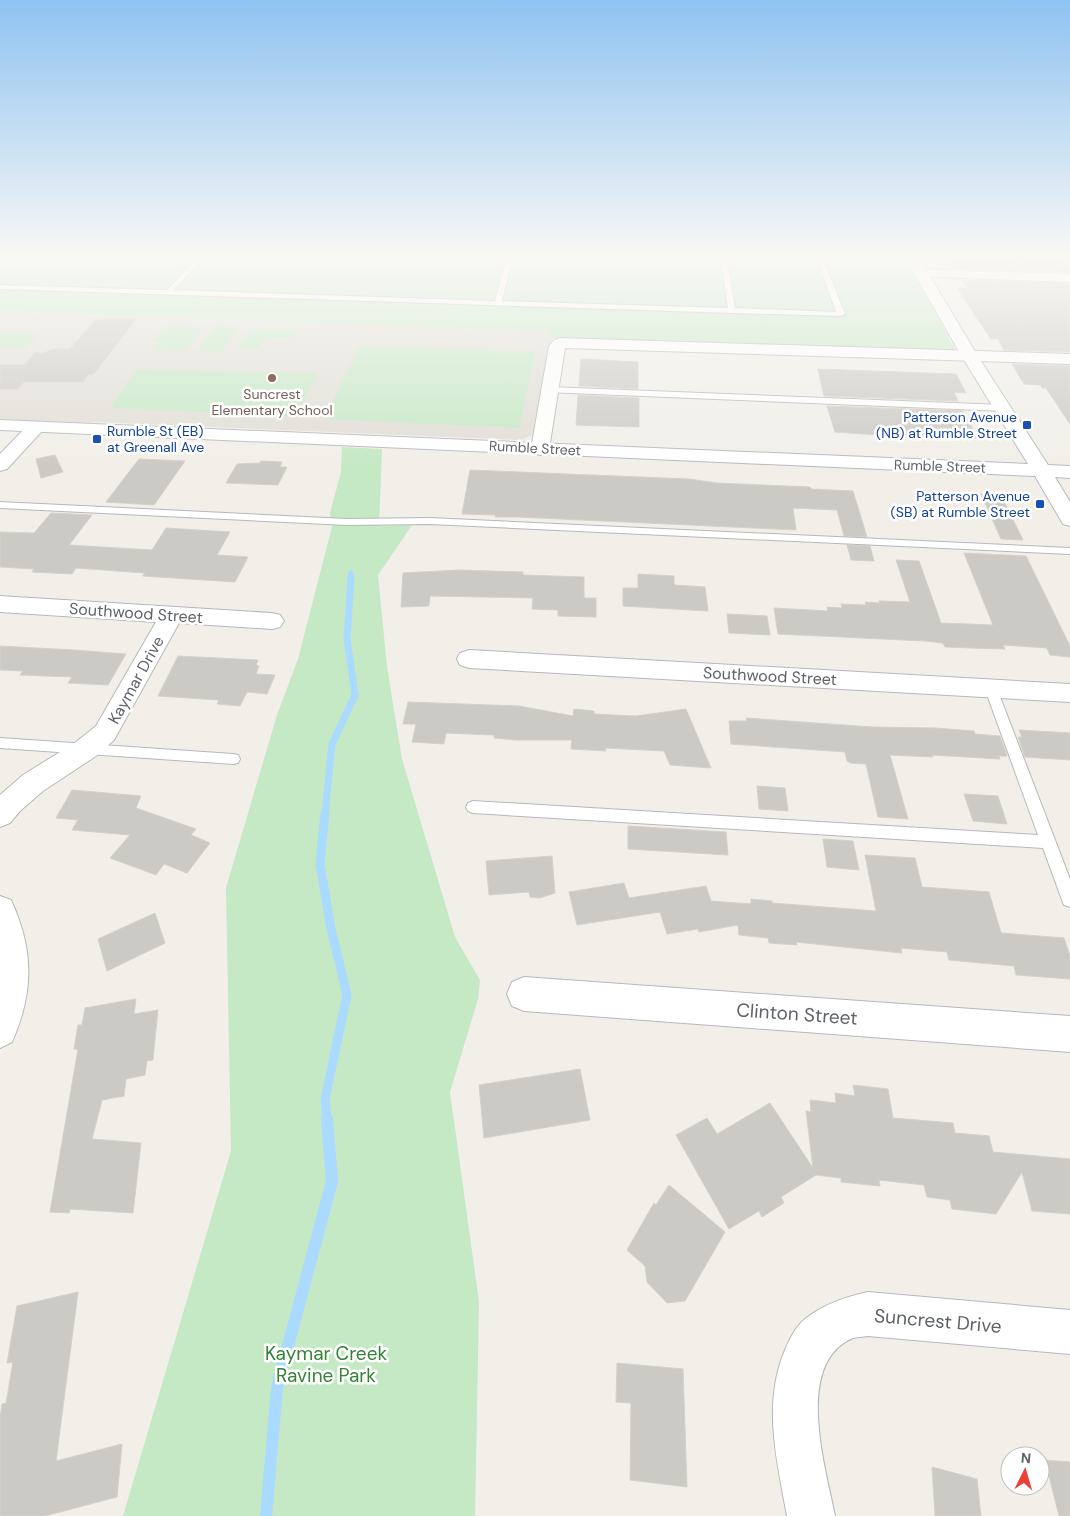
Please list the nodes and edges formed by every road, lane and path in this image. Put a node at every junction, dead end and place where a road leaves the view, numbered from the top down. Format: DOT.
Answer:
graph roads {
  1 [pos="952,327"];
  2 [pos="969,356"];
  3 [pos="1070,359"];
  4 [pos="549,390"];
  5 [pos="1004,408"];
  6 [pos="0,425"];
  7 [pos="36,427"];
  8 [pos="540,449"];
  9 [pos="0,465"];
  10 [pos="1042,471"];
  11 [pos="1070,472"];
  12 [pos="0,505"];
  13 [pos="1070,520"];
  14 [pos="1070,551"];
  15 [pos="0,604"];
  16 [pos="172,615"];
  17 [pos="272,621"];
  18 [pos="469,659"];
  19 [pos="991,689"];
  20 [pos="1070,693"];
  21 [pos="0,743"];
  22 [pos="86,749"];
  23 [pos="233,759"];
  24 [pos="473,807"];
  25 [pos="0,815"];
  26 [pos="1048,842"];
  27 [pos="1070,900"];
  28 [pos="0,910"];
  29 [pos="524,994"];
  30 [pos="0,1030"];
  31 [pos="1070,1034"];
  32 [pos="1070,1332"];
  33 [pos="811,1516"];
  1 -- 2 [label="street"];
  2 -- 3 [label="street"];
  2 -- 4 [label="street"];
  2 -- 5 [label="street"];
  4 -- 5 [label="lane"];
  4 -- 8 [label="street"];
  5 -- 10 [label="street"];
  6 -- 7 [label="street, Rumble Street"];
  7 -- 8 [label="street, Rumble Street"];
  7 -- 9 [label="street"];
  8 -- 10 [label="street, Rumble Street"];
  10 -- 11 [label="street, Rumble Street"];
  10 -- 13 [label="street"];
  12 -- 14 [label="lane"];
  15 -- 16 [label="street, Southwood Street"];
  16 -- 17 [label="street, Southwood Street"];
  16 -- 22 [label="street, Kaymar Drive"];
  18 -- 19 [label="street, Southwood Street"];
  19 -- 20 [label="street, Southwood Street"];
  19 -- 26 [label="lane"];
  21 -- 22 [label="lane"];
  22 -- 23 [label="lane"];
  22 -- 25 [label="street, Kaymar Drive"];
  24 -- 26 [label="lane"];
  26 -- 27 [label="lane"];
  28 -- 30 [label="street"];
  29 -- 31 [label="street, Clinton Street"];
  32 -- 33 [label="street, Suncrest Drive"];
}
